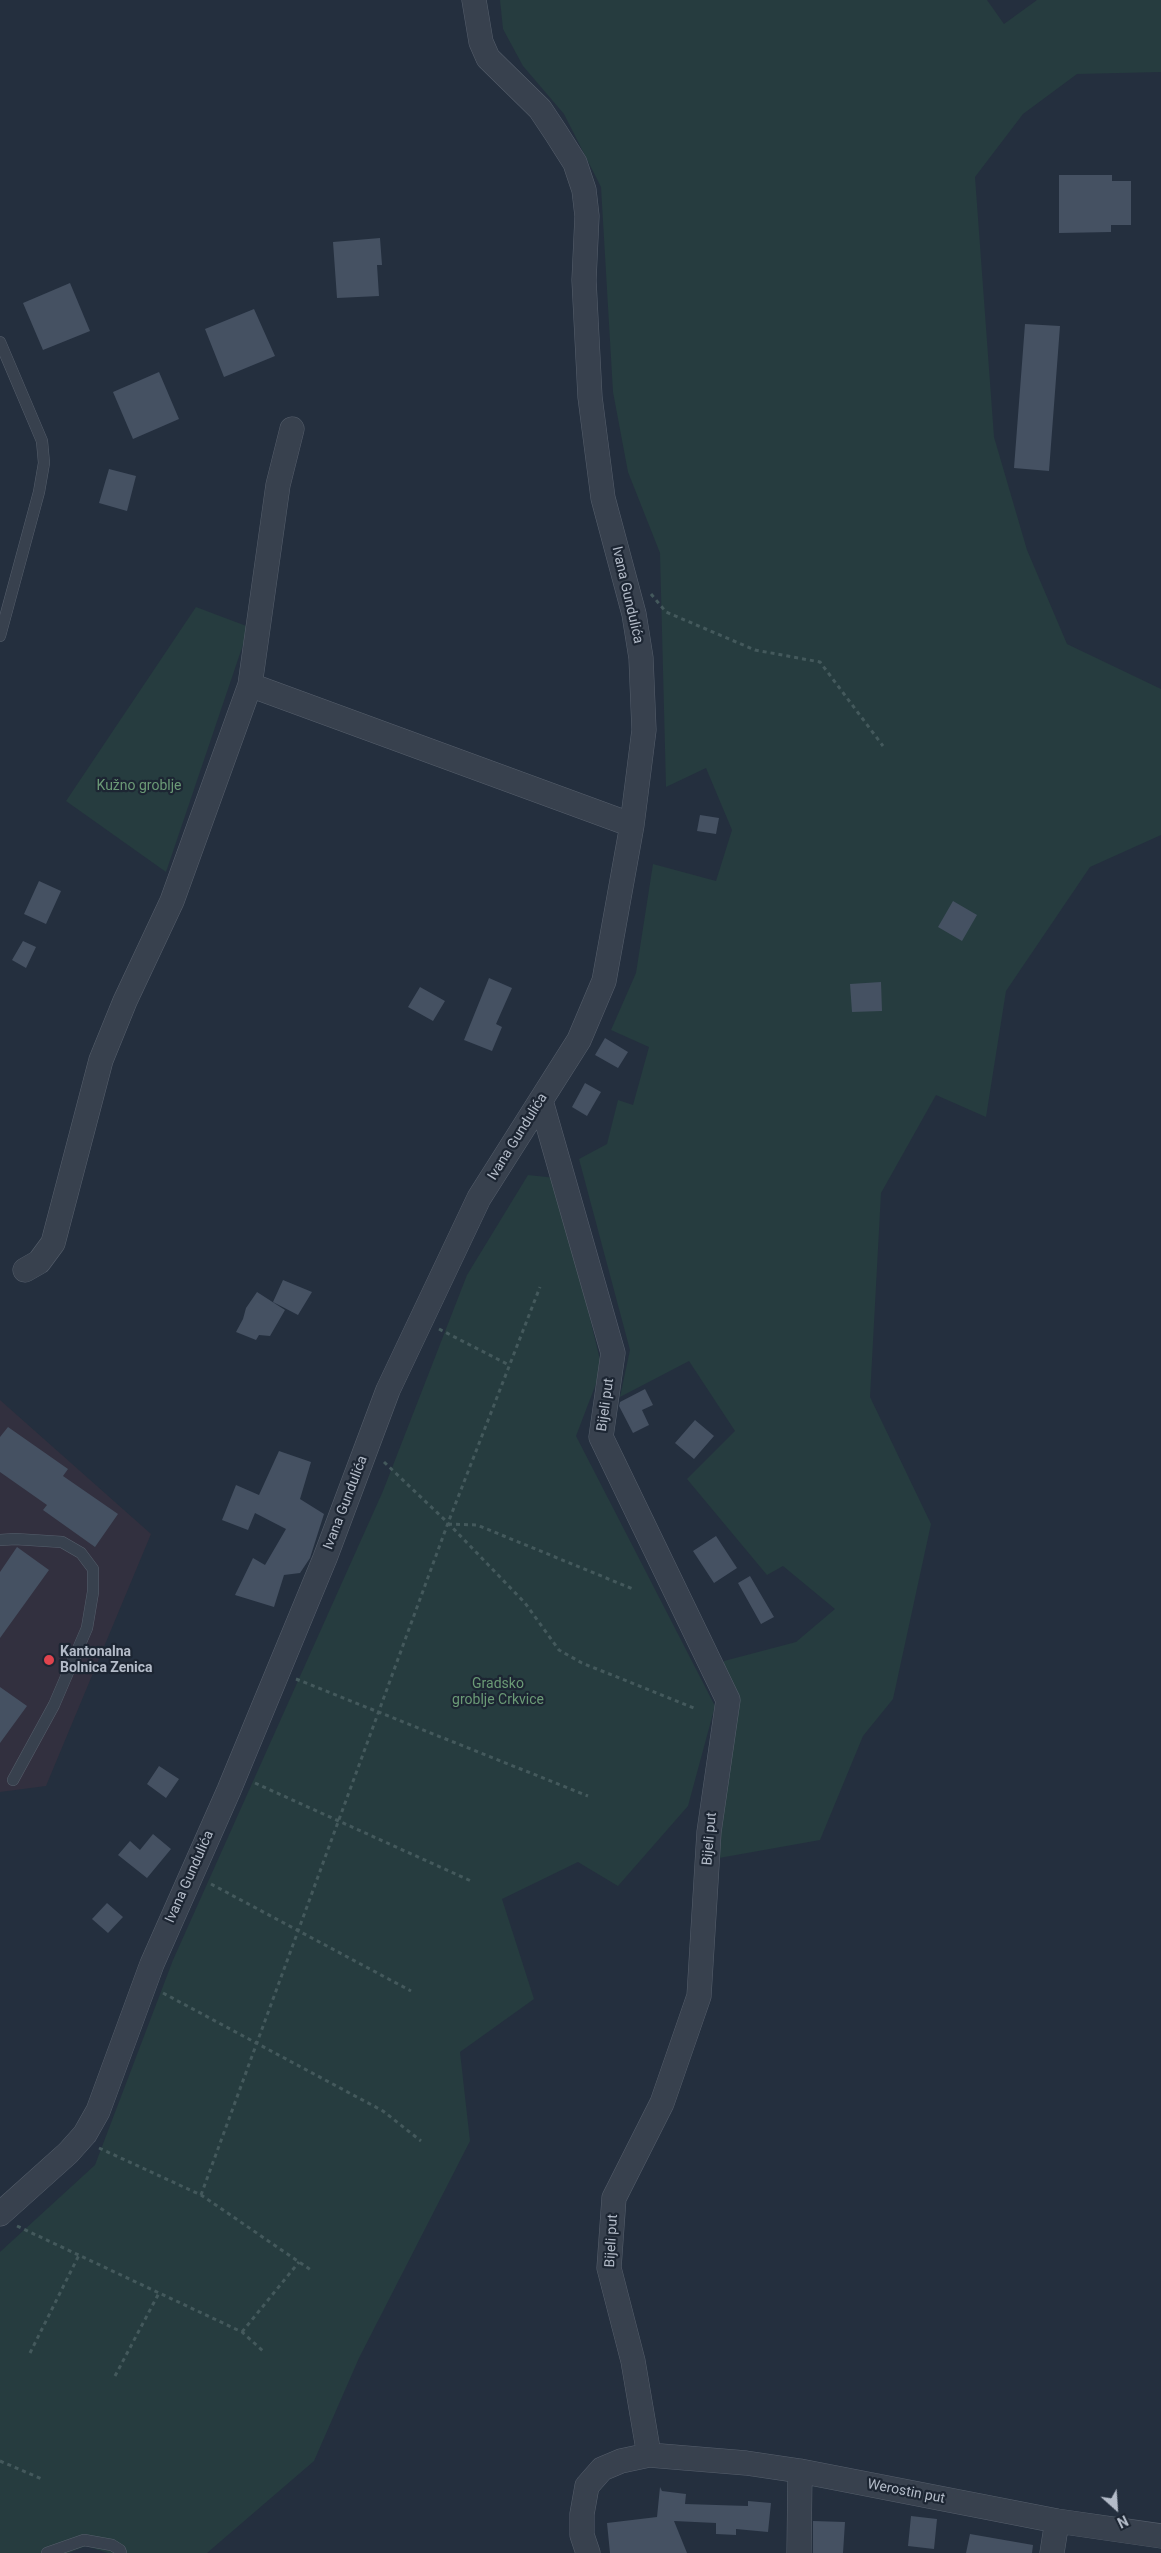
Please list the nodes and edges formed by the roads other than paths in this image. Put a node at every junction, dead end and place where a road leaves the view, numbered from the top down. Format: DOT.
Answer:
graph roads {
  1 [pos="474,0"];
  2 [pos="0,342"];
  3 [pos="292,430"];
  4 [pos="0,636"];
  5 [pos="250,685"];
  6 [pos="632,825"];
  7 [pos="541,1101"];
  8 [pos="25,1270"];
  9 [pos="0,1540"];
  10 [pos="13,1780"];
  11 [pos="4,2218"];
  12 [pos="649,2455"];
  13 [pos="800,2471"];
  14 [pos="1057,2521"];
  15 [pos="1161,2536"];
  16 [pos="47,2553"];
  17 [pos="122,2553"];
  18 [pos="588,2553"];
  19 [pos="799,2553"];
  20 [pos="1052,2553"];
  1 -- 6 [label="street, Ivana Gundulića"];
  2 -- 4 [label="lane"];
  3 -- 5 [label="street"];
  5 -- 6 [label="street"];
  5 -- 8 [label="street"];
  6 -- 7 [label="street, Ivana Gundulića"];
  7 -- 11 [label="street, Ivana Gundulića"];
  7 -- 12 [label="street, Bijeli put"];
  9 -- 10 [label="lane"];
  12 -- 13 [label="street, Werostin put"];
  12 -- 18 [label="street"];
  13 -- 14 [label="street, Werostin put"];
  13 -- 19 [label="street"];
  14 -- 15 [label="street, Werostin put"];
  14 -- 20 [label="street"];
  16 -- 17 [label="lane"];
}
